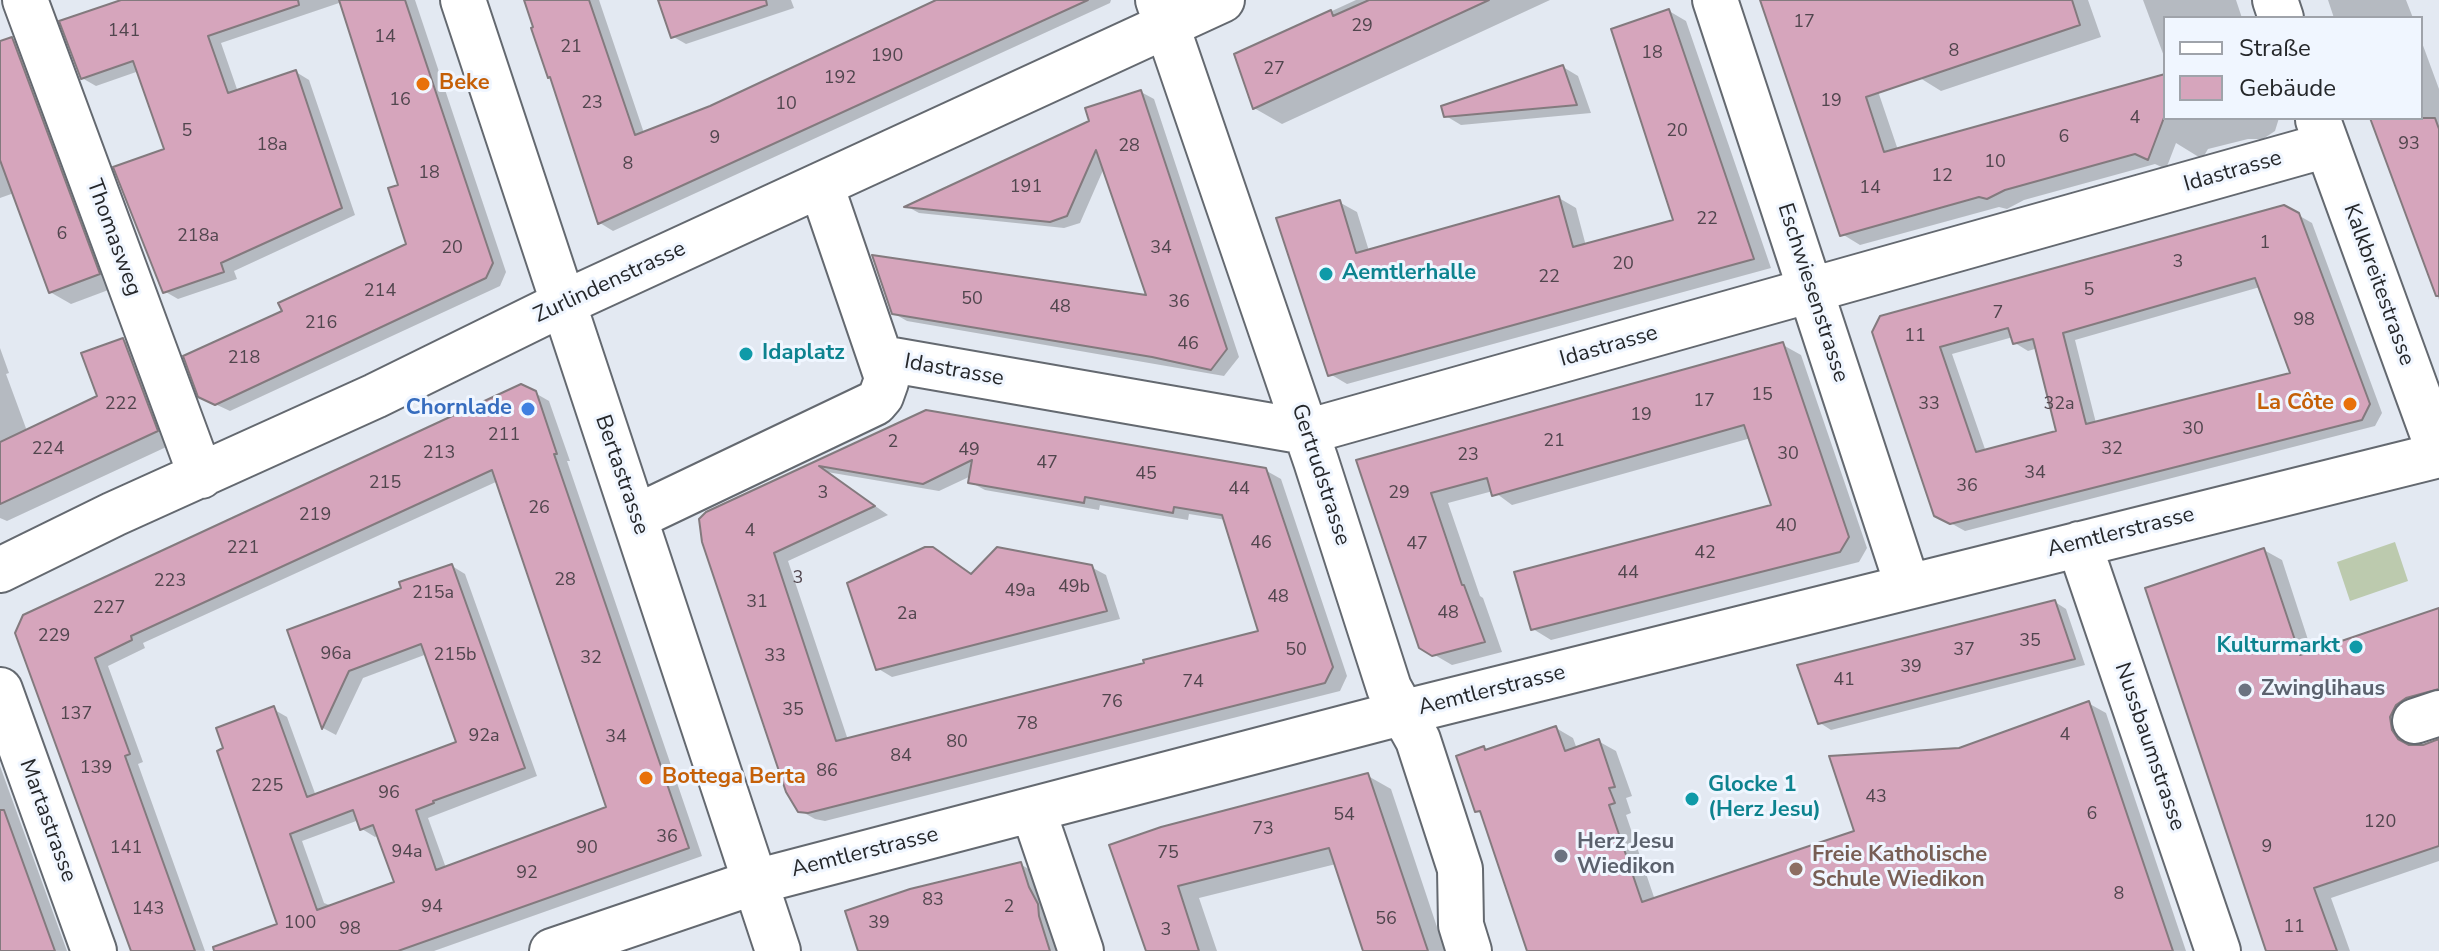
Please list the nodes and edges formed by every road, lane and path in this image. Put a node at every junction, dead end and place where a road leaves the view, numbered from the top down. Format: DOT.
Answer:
graph roads {
  1 [pos="25,0"];
  2 [pos="463,0"];
  3 [pos="1222,0"];
  4 [pos="1715,0"];
  5 [pos="1163,13"];
  6 [pos="2322,132"];
  7 [pos="821,185"];
  8 [pos="1812,290"];
  9 [pos="564,303"];
  10 [pos="881,358"];
  11 [pos="1306,432"];
  12 [pos="2439,454"];
  13 [pos="201,476"];
  14 [pos="636,517"];
  15 [pos="2079,544"];
  16 [pos="0,570"];
  17 [pos="1908,587"];
  18 [pos="0,690"];
  19 [pos="1401,713"];
  20 [pos="1033,810"];
  21 [pos="755,882"];
  22 [pos="94,951"];
  23 [pos="552,951"];
  24 [pos="778,951"];
  25 [pos="1081,951"];
  26 [pos="1469,951"];
  27 [pos="2218,951"];
  1 -- 13 [label="street, Thomasweg"];
  2 -- 9 [label="street, Bertastrasse"];
  3 -- 5 [label="street, Zurlindenstrasse"];
  4 -- 8 [label="street, Eschwiesenstrasse"];
  5 -- 7 [label="street, Zurlindenstrasse"];
  5 -- 11 [label="street, Gertrudstrasse"];
  6 -- 8 [label="street, Idastrasse"];
  6 -- 12 [label="street, Kalkbreitestrasse"];
  7 -- 9 [label="street, Zurlindenstrasse"];
  7 -- 10 [label="street"];
  8 -- 11 [label="street, Idastrasse"];
  8 -- 17 [label="street, Eschwiesenstrasse"];
  9 -- 13 [label="street, Zurlindenstrasse"];
  9 -- 14 [label="street, Bertastrasse"];
  10 -- 11 [label="street, Idastrasse"];
  10 -- 14 [label="street"];
  11 -- 19 [label="street, Gertrudstrasse"];
  12 -- 15 [label="street, Aemtlerstrasse"];
  13 -- 16 [label="street, Zurlindenstrasse"];
  14 -- 21 [label="street, Bertastrasse"];
  15 -- 17 [label="street, Aemtlerstrasse"];
  15 -- 27 [label="street, Nussbaumstrasse"];
  17 -- 19 [label="street, Aemtlerstrasse"];
  18 -- 22 [label="street, Martastrasse"];
  19 -- 20 [label="street, Aemtlerstrasse"];
  19 -- 26 [label="street, Gertrudstrasse"];
  20 -- 21 [label="street, Aemtlerstrasse"];
  20 -- 25 [label="street"];
  21 -- 23 [label="street, Aemtlerstrasse"];
  21 -- 24 [label="street, Bertastrasse"];
}
